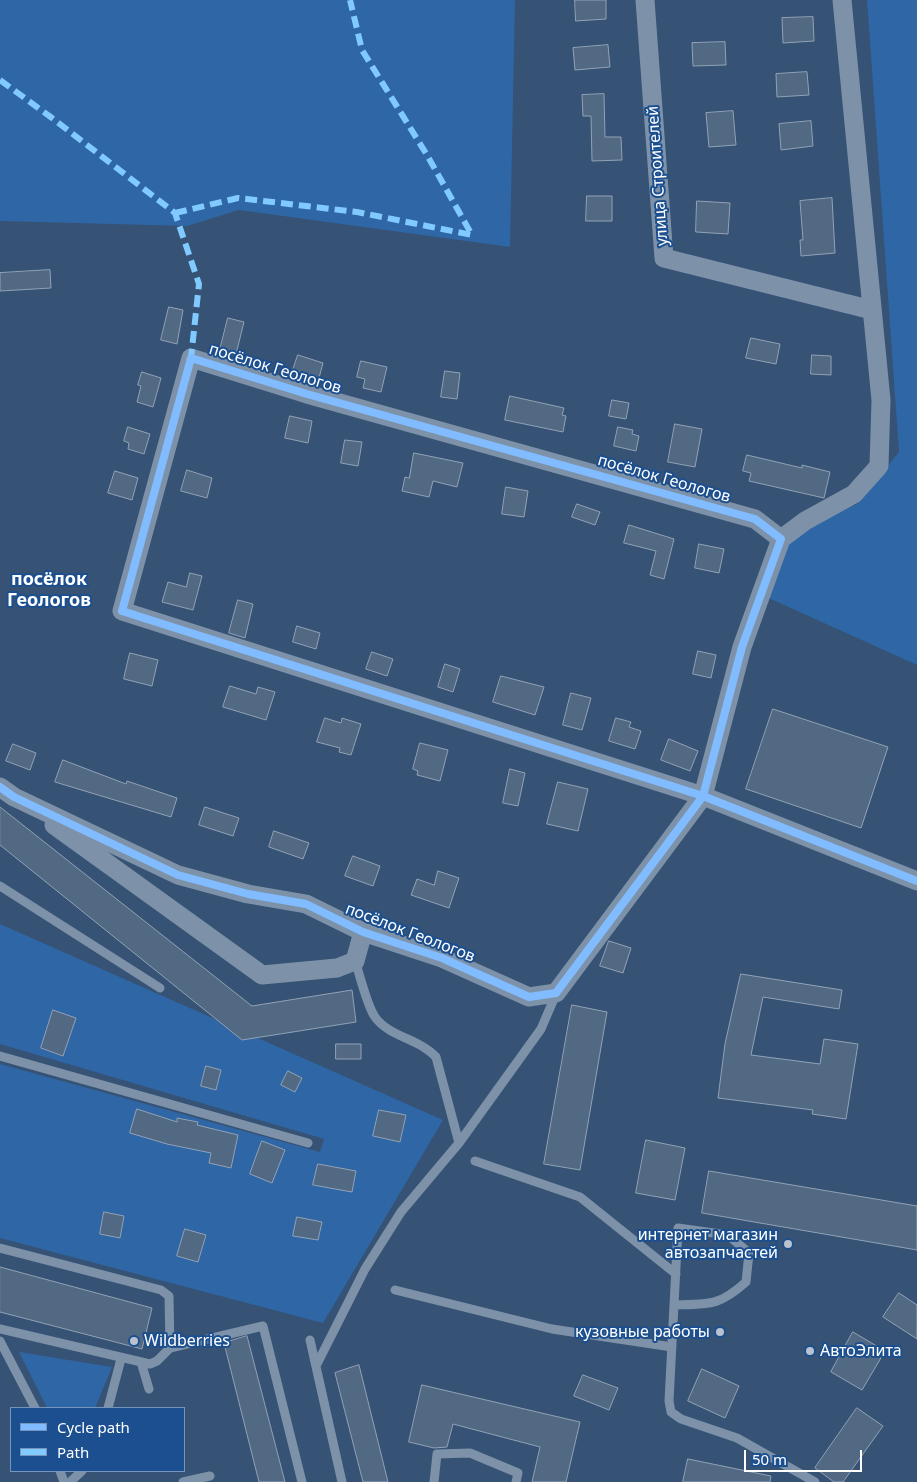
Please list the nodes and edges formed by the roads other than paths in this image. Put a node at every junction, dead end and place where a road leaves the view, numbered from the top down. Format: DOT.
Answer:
graph roads {
  1 [pos="645,0"];
  2 [pos="842,0"];
  3 [pos="872,310"];
  4 [pos="782,539"];
  5 [pos="7,792"];
  6 [pos="702,796"];
  7 [pos="917,881"];
  8 [pos="0,886"];
  9 [pos="363,932"];
  10 [pos="355,961"];
  11 [pos="160,988"];
  12 [pos="556,993"];
  13 [pos="0,1056"];
  14 [pos="308,1143"];
  15 [pos="459,1143"];
  16 [pos="475,1161"];
  17 [pos="0,1248"];
  18 [pos="676,1274"];
  19 [pos="395,1290"];
  20 [pos="674,1305"];
  21 [pos="0,1329"];
  22 [pos="310,1340"];
  23 [pos="0,1341"];
  24 [pos="672,1347"];
  25 [pos="170,1348"];
  26 [pos="121,1359"];
  27 [pos="140,1362"];
  28 [pos="316,1366"];
  29 [pos="149,1389"];
  30 [pos="34,1407"];
  31 [pos="108,1407"];
  32 [pos="81,1472"];
  33 [pos="210,1476"];
  34 [pos="70,1482"];
  35 [pos="183,1482"];
  36 [pos="302,1482"];
  37 [pos="342,1482"];
  38 [pos="434,1482"];
  39 [pos="516,1482"];
  40 [pos="815,1482"];
  1 -- 3 [label="street, улица Строителей"];
  2 -- 3 [label="street"];
  3 -- 4 [label="street"];
  4 -- 6 [label="street"];
  4 -- 6 [label="street, посёлок Геологов"];
  5 -- 9 [label="street, посёлок Геологов"];
  5 -- 10 [label="street, посёлок Геологов"];
  6 -- 7 [label="street"];
  6 -- 12 [label="street"];
  8 -- 11 [label="lane"];
  9 -- 10 [label="street, посёлок Геологов"];
  9 -- 12 [label="street, посёлок Геологов"];
  10 -- 15 [label="lane"];
  12 -- 15 [label="lane"];
  13 -- 14 [label="lane"];
  15 -- 28 [label="lane"];
  16 -- 18 [label="lane"];
  17 -- 25 [label="lane"];
  18 -- 20 [label="lane"];
  18 -- 20 [label="lane"];
  19 -- 24 [label="lane"];
  20 -- 24 [label="lane"];
  21 -- 26 [label="lane"];
  22 -- 28 [label="lane"];
  23 -- 30 [label="lane"];
  24 -- 40 [label="lane"];
  25 -- 27 [label="lane"];
  25 -- 36 [label="lane"];
  26 -- 27 [label="lane"];
  26 -- 31 [label="lane"];
  27 -- 29 [label="lane"];
  28 -- 37 [label="lane"];
  32 -- 34 [label="lane"];
  33 -- 35 [label="lane"];
  38 -- 39 [label="lane"];
}
